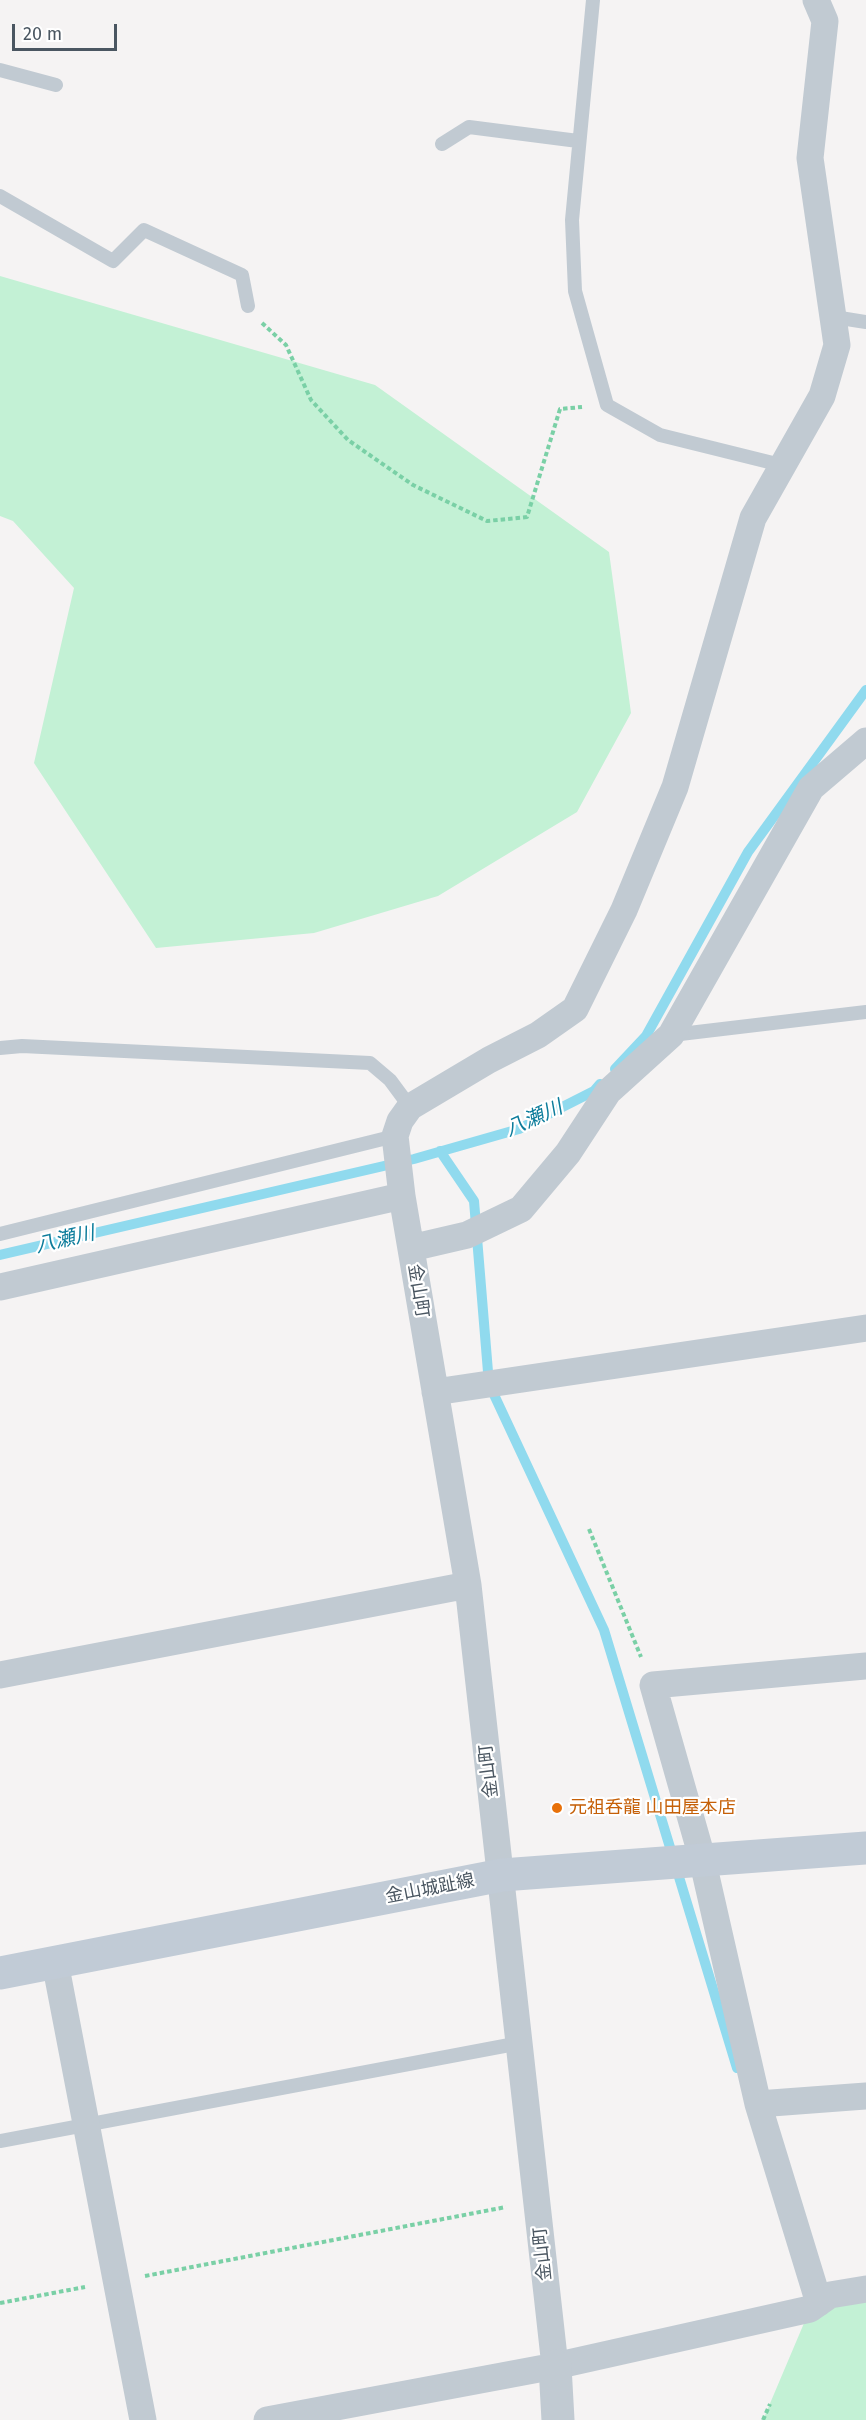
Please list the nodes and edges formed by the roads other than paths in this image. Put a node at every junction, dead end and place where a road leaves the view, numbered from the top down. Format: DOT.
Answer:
graph roads {
  1 [pos="593,0"];
  2 [pos="816,0"];
  3 [pos="0,70"];
  4 [pos="56,85"];
  5 [pos="578,141"];
  6 [pos="442,144"];
  7 [pos="0,196"];
  8 [pos="248,306"];
  9 [pos="834,316"];
  10 [pos="866,322"];
  11 [pos="781,465"];
  12 [pos="866,741"];
  13 [pos="866,1012"];
  14 [pos="671,1035"];
  15 [pos="0,1048"];
  16 [pos="410,1107"];
  17 [pos="395,1141"];
  18 [pos="402,1188"];
  19 [pos="0,1234"];
  20 [pos="411,1248"];
  21 [pos="0,1287"];
  22 [pos="866,1328"];
  23 [pos="435,1392"];
  24 [pos="468,1585"];
  25 [pos="866,1666"];
  26 [pos="0,1675"];
  27 [pos="866,1848"];
  28 [pos="702,1860"];
  29 [pos="502,1875"];
  30 [pos="55,1962"];
  31 [pos="0,1973"];
  32 [pos="520,2043"];
  33 [pos="866,2096"];
  34 [pos="758,2104"];
  35 [pos="86,2125"];
  36 [pos="0,2141"];
  37 [pos="866,2289"];
  38 [pos="819,2303"];
  39 [pos="555,2366"];
  40 [pos="143,2420"];
  41 [pos="267,2420"];
  42 [pos="558,2420"];
  1 -- 5 [label="lane"];
  2 -- 9 [label="street"];
  3 -- 4 [label="lane"];
  5 -- 6 [label="lane"];
  5 -- 11 [label="lane"];
  7 -- 8 [label="lane"];
  9 -- 10 [label="lane"];
  9 -- 11 [label="street"];
  11 -- 16 [label="street"];
  12 -- 14 [label="street"];
  13 -- 14 [label="lane"];
  14 -- 20 [label="street"];
  15 -- 16 [label="lane"];
  16 -- 17 [label="street"];
  17 -- 18 [label="street, 金山町"];
  17 -- 19 [label="lane"];
  18 -- 20 [label="street, 金山町"];
  18 -- 21 [label="street"];
  20 -- 23 [label="street, 金山町"];
  22 -- 23 [label="street"];
  23 -- 24 [label="street, 金山町"];
  24 -- 26 [label="street"];
  24 -- 29 [label="street, 金山町"];
  25 -- 28 [label="street"];
  27 -- 28 [label="main road, 金山城趾線"];
  28 -- 29 [label="main road, 金山城趾線"];
  28 -- 34 [label="street"];
  29 -- 30 [label="main road, 金山城趾線"];
  29 -- 32 [label="street, 金山町"];
  30 -- 31 [label="main road, 金山城趾線"];
  30 -- 35 [label="street"];
  32 -- 35 [label="lane"];
  32 -- 39 [label="street, 金山町"];
  33 -- 34 [label="street"];
  34 -- 38 [label="street"];
  35 -- 36 [label="lane"];
  35 -- 40 [label="street"];
  37 -- 38 [label="street"];
  38 -- 39 [label="street"];
  39 -- 41 [label="street"];
  39 -- 42 [label="street"];
}
